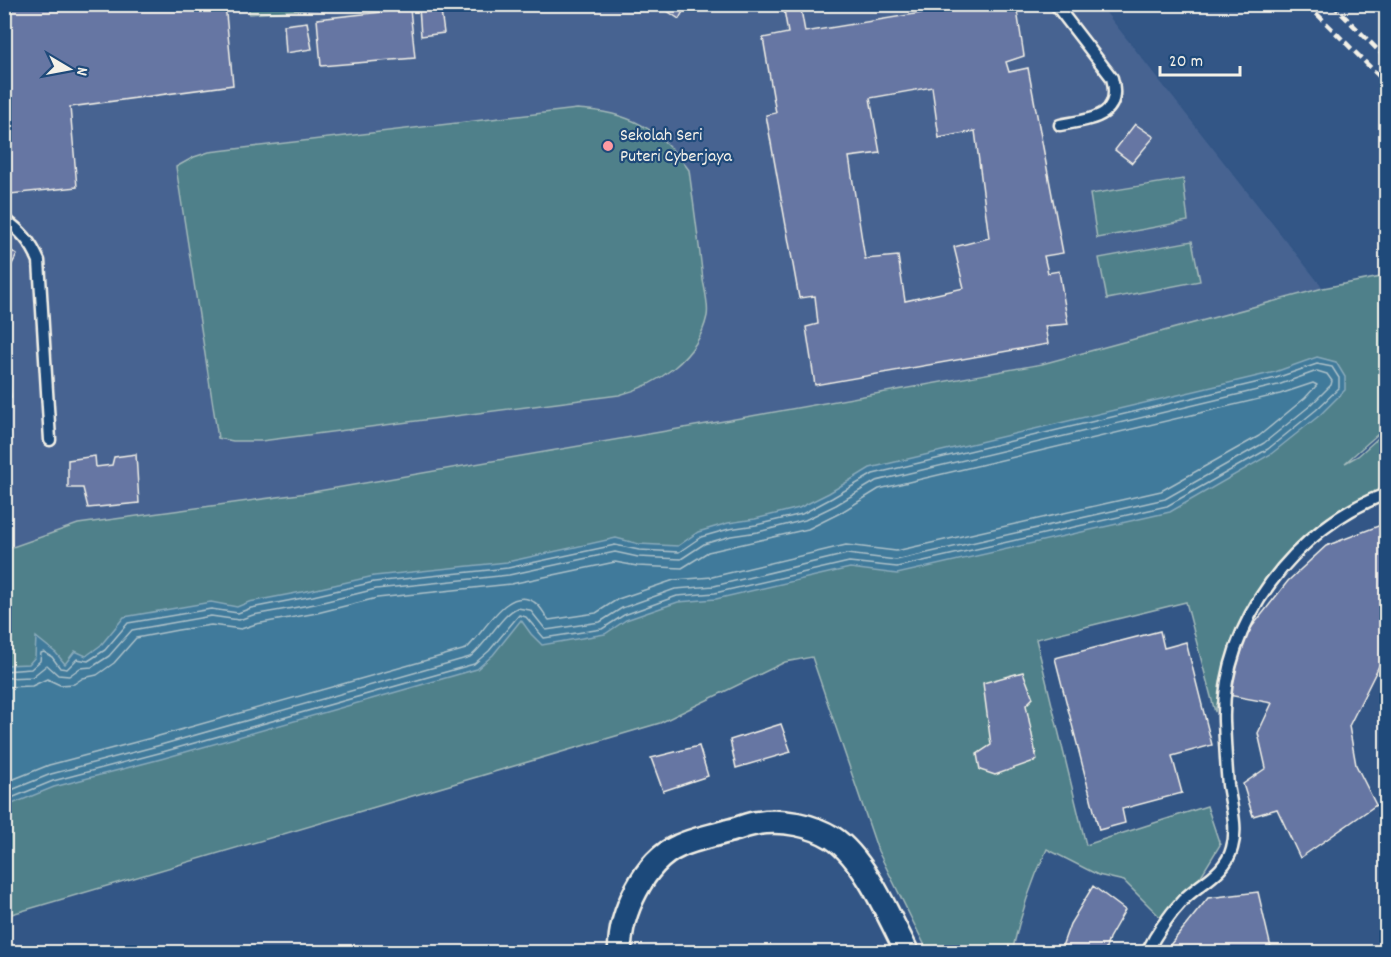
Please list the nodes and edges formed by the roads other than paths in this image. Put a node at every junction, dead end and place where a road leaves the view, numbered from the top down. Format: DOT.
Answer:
graph roads {
  1 [pos="1055,4"];
  2 [pos="1060,125"];
  3 [pos="4,219"];
  4 [pos="50,440"];
  5 [pos="1386,494"];
  6 [pos="620,952"];
  7 [pos="907,952"];
  8 [pos="1147,952"];
  1 -- 2 [label="lane"];
  3 -- 4 [label="lane"];
  5 -- 8 [label="lane"];
  6 -- 7 [label="street"];
}
